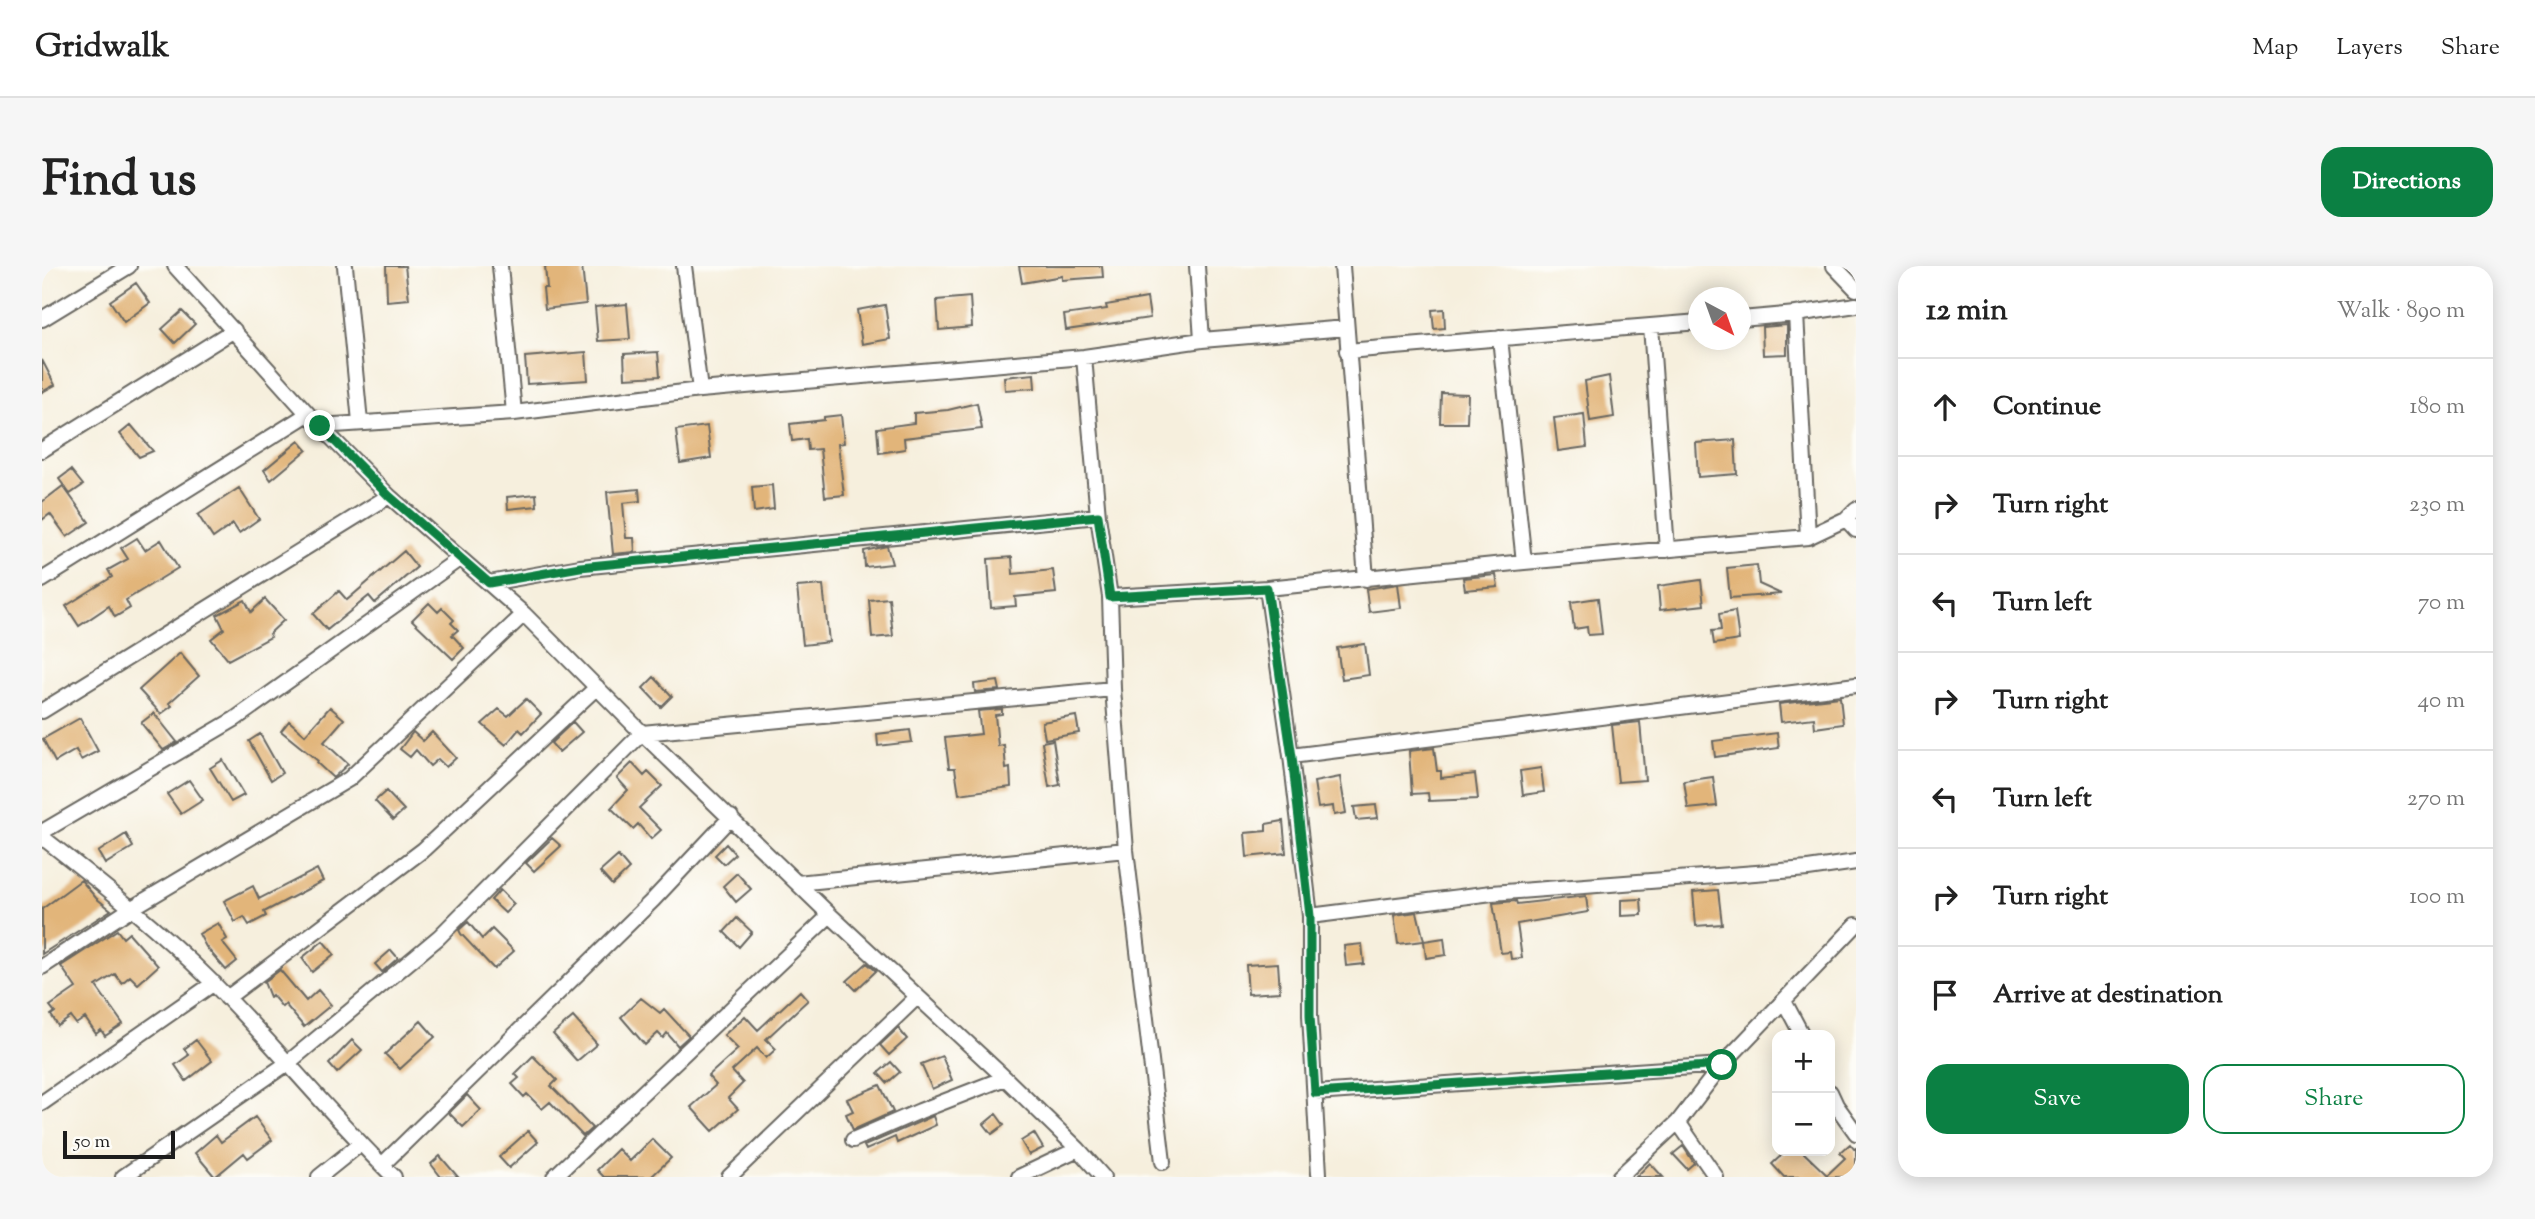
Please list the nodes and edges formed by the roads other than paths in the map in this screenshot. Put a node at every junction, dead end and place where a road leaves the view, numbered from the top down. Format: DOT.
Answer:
graph roads {
  1 [pos="129,266"];
  2 [pos="175,266"];
  3 [pos="345,266"];
  4 [pos="500,266"];
  5 [pos="684,266"];
  6 [pos="1197,266"];
  7 [pos="1342,266"];
  8 [pos="1834,266"];
  9 [pos="1856,289"];
  10 [pos="1856,305"];
  11 [pos="1796,314"];
  12 [pos="1751,318"];
  13 [pos="42,319"];
  14 [pos="1688,323"];
  15 [pos="1651,326"];
  16 [pos="1346,328"];
  17 [pos="234,330"];
  18 [pos="1500,338"];
  19 [pos="1202,340"];
  20 [pos="1347,351"];
  21 [pos="1084,357"];
  22 [pos="700,390"];
  23 [pos="514,413"];
  24 [pos="308,414"];
  25 [pos="360,422"];
  26 [pos="320,426"];
  27 [pos="42,450"];
  28 [pos="389,496"];
  29 [pos="1098,516"];
  30 [pos="1853,519"];
  31 [pos="1808,537"];
  32 [pos="1667,550"];
  33 [pos="459,559"];
  34 [pos="1524,562"];
  35 [pos="1366,579"];
  36 [pos="42,580"];
  37 [pos="489,583"];
  38 [pos="1267,588"];
  39 [pos="1110,597"];
  40 [pos="524,614"];
  41 [pos="1856,685"];
  42 [pos="597,687"];
  43 [pos="1113,689"];
  44 [pos="42,711"];
  45 [pos="642,733"];
  46 [pos="1292,757"];
  47 [pos="731,817"];
  48 [pos="42,835"];
  49 [pos="1126,850"];
  50 [pos="1856,862"];
  51 [pos="797,883"];
  52 [pos="132,908"];
  53 [pos="830,915"];
  54 [pos="1310,916"];
  55 [pos="1856,925"];
  56 [pos="42,967"];
  57 [pos="214,983"];
  58 [pos="918,997"];
  59 [pos="227,998"];
  60 [pos="1784,1001"];
  61 [pos="1799,1030"];
  62 [pos="289,1062"];
  63 [pos="1722,1065"];
  64 [pos="1005,1078"];
  65 [pos="1315,1093"];
  66 [pos="1830,1093"];
  67 [pos="42,1103"];
  68 [pos="1678,1122"];
  69 [pos="1856,1133"];
  70 [pos="853,1140"];
  71 [pos="360,1144"];
  72 [pos="1078,1149"];
  73 [pos="1163,1162"];
  74 [pos="382,1165"];
  75 [pos="1319,1174"];
  76 [pos="123,1177"];
  77 [pos="319,1177"];
  78 [pos="394,1177"];
  79 [pos="554,1177"];
  80 [pos="729,1177"];
  81 [pos="1019,1177"];
  82 [pos="1103,1177"];
  83 [pos="1619,1177"];
  84 [pos="1716,1177"];
  1 -- 13 [label="street"];
  2 -- 17 [label="street"];
  3 -- 25 [label="street"];
  4 -- 23 [label="street"];
  5 -- 22 [label="street"];
  6 -- 19 [label="street"];
  7 -- 16 [label="street"];
  8 -- 9 [label="street"];
  10 -- 11 [label="street"];
  11 -- 12 [label="street"];
  11 -- 31 [label="street"];
  14 -- 15 [label="street"];
  15 -- 18 [label="street"];
  15 -- 32 [label="street"];
  16 -- 19 [label="street"];
  16 -- 20 [label="street"];
  17 -- 24 [label="street"];
  17 -- 27 [label="street"];
  18 -- 20 [label="street"];
  18 -- 34 [label="street"];
  19 -- 21 [label="street"];
  20 -- 35 [label="street"];
  21 -- 22 [label="street"];
  21 -- 29 [label="street"];
  22 -- 23 [label="street"];
  23 -- 25 [label="street"];
  24 -- 26 [label="street"];
  24 -- 36 [label="street"];
  25 -- 26 [label="street"];
  26 -- 28 [label="street"];
  28 -- 33 [label="street"];
  28 -- 44 [label="street"];
  29 -- 37 [label="street"];
  29 -- 39 [label="street"];
  30 -- 31 [label="street"];
  31 -- 32 [label="street"];
  32 -- 34 [label="street"];
  33 -- 37 [label="street"];
  33 -- 48 [label="street"];
  34 -- 35 [label="street"];
  35 -- 38 [label="street"];
  37 -- 40 [label="street"];
  38 -- 39 [label="street"];
  38 -- 46 [label="street"];
  39 -- 43 [label="street"];
  40 -- 42 [label="street"];
  40 -- 52 [label="street"];
  41 -- 46 [label="street"];
  42 -- 45 [label="street"];
  42 -- 59 [label="street"];
  43 -- 45 [label="street"];
  43 -- 49 [label="street"];
  45 -- 47 [label="street"];
  45 -- 62 [label="street"];
  46 -- 54 [label="street"];
  47 -- 51 [label="street"];
  47 -- 74 [label="street"];
  48 -- 52 [label="street"];
  49 -- 51 [label="street"];
  49 -- 73 [label="street"];
  50 -- 54 [label="street"];
  51 -- 53 [label="street"];
  52 -- 56 [label="street"];
  52 -- 57 [label="street"];
  53 -- 58 [label="street"];
  53 -- 79 [label="street"];
  54 -- 65 [label="street"];
  55 -- 60 [label="street"];
  57 -- 59 [label="street"];
  57 -- 67 [label="street"];
  58 -- 64 [label="street"];
  58 -- 80 [label="street"];
  59 -- 62 [label="street"];
  60 -- 61 [label="street"];
  60 -- 63 [label="street"];
  62 -- 71 [label="street"];
  62 -- 76 [label="street"];
  63 -- 65 [label="street"];
  63 -- 68 [label="street"];
  64 -- 70 [label="street"];
  64 -- 72 [label="street"];
  65 -- 75 [label="street"];
  66 -- 69 [label="street"];
  68 -- 83 [label="street"];
  68 -- 84 [label="street"];
  71 -- 74 [label="street"];
  71 -- 77 [label="street"];
  72 -- 81 [label="street"];
  72 -- 82 [label="street"];
  74 -- 78 [label="street"];
}
